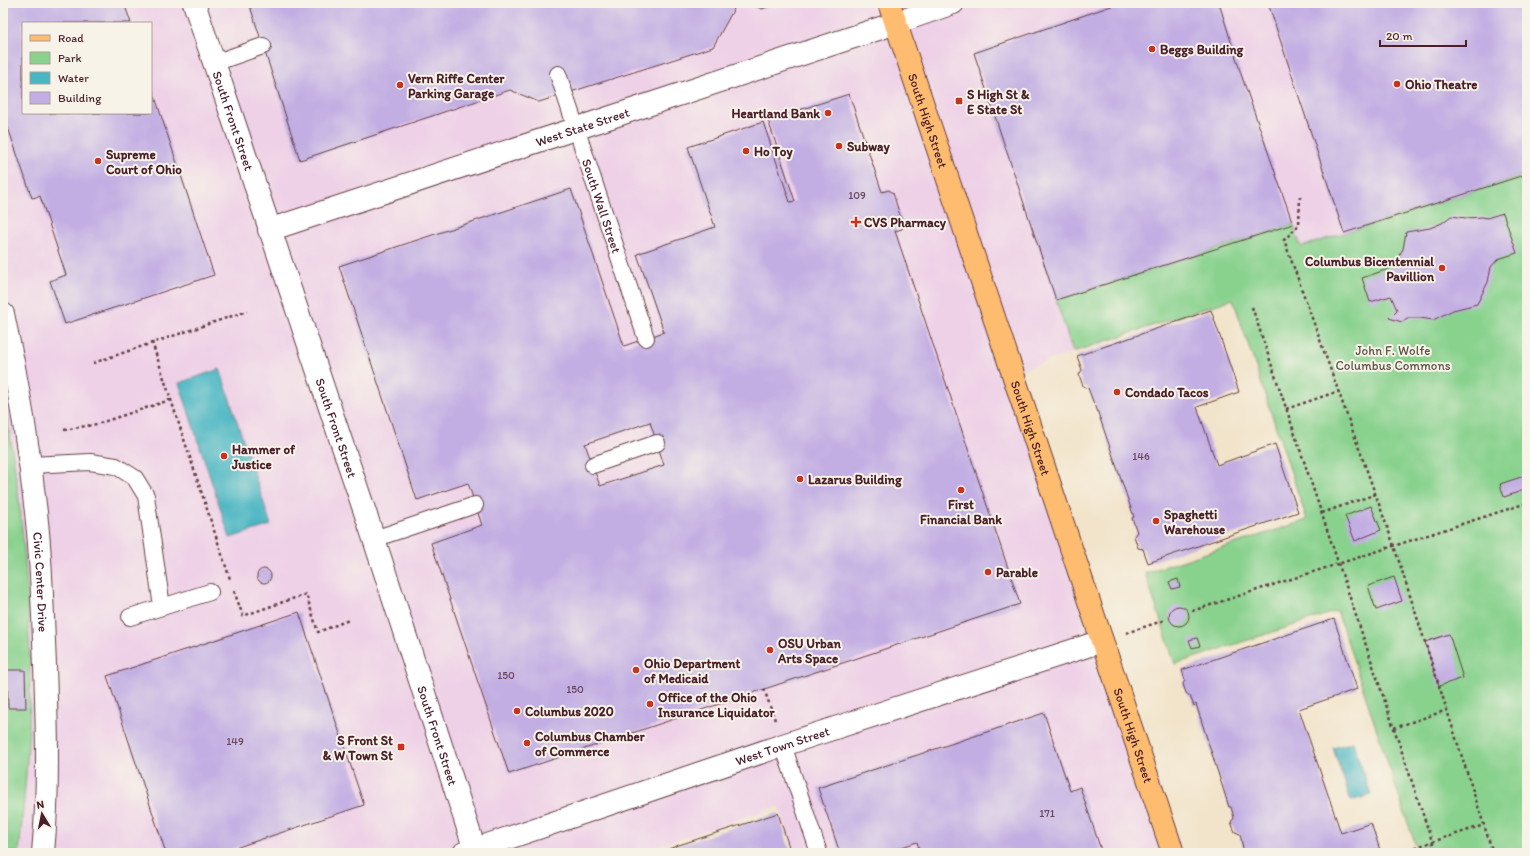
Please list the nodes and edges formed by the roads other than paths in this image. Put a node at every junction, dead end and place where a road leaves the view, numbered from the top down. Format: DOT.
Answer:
graph roads {
  1 [pos="194,3"];
  2 [pos="953,3"];
  3 [pos="892,13"];
  4 [pos="263,46"];
  5 [pos="214,63"];
  6 [pos="558,74"];
  7 [pos="577,128"];
  8 [pos="270,230"];
  9 [pos="3,314"];
  10 [pos="646,338"];
  11 [pos="657,443"];
  12 [pos="30,465"];
  13 [pos="592,465"];
  14 [pos="475,505"];
  15 [pos="374,539"];
  16 [pos="210,592"];
  17 [pos="162,607"];
  18 [pos="130,617"];
  19 [pos="1102,641"];
  20 [pos="783,745"];
  21 [pos="472,852"];
  22 [pos="43,853"];
  23 [pos="819,853"];
  24 [pos="1173,853"];
  1 -- 5 [label="street, South Front Street"];
  2 -- 3 [label="street, West State Street"];
  3 -- 7 [label="street, West State Street"];
  3 -- 19 [label="main road, South High Street"];
  4 -- 5 [label="lane"];
  5 -- 8 [label="street, South Front Street"];
  6 -- 7 [label="lane, South Wall Street"];
  7 -- 8 [label="street, West State Street"];
  7 -- 10 [label="lane, South Wall Street"];
  8 -- 15 [label="street, South Front Street"];
  9 -- 12 [label="street, Civic Center Drive"];
  11 -- 13 [label="lane"];
  12 -- 17 [label="lane"];
  12 -- 22 [label="street, Civic Center Drive"];
  14 -- 15 [label="lane"];
  15 -- 21 [label="street, South Front Street"];
  16 -- 17 [label="lane"];
  17 -- 18 [label="lane"];
  19 -- 20 [label="street, West Town Street"];
  19 -- 24 [label="main road, South High Street"];
  20 -- 21 [label="street, West Town Street"];
  20 -- 23 [label="lane"];
}
